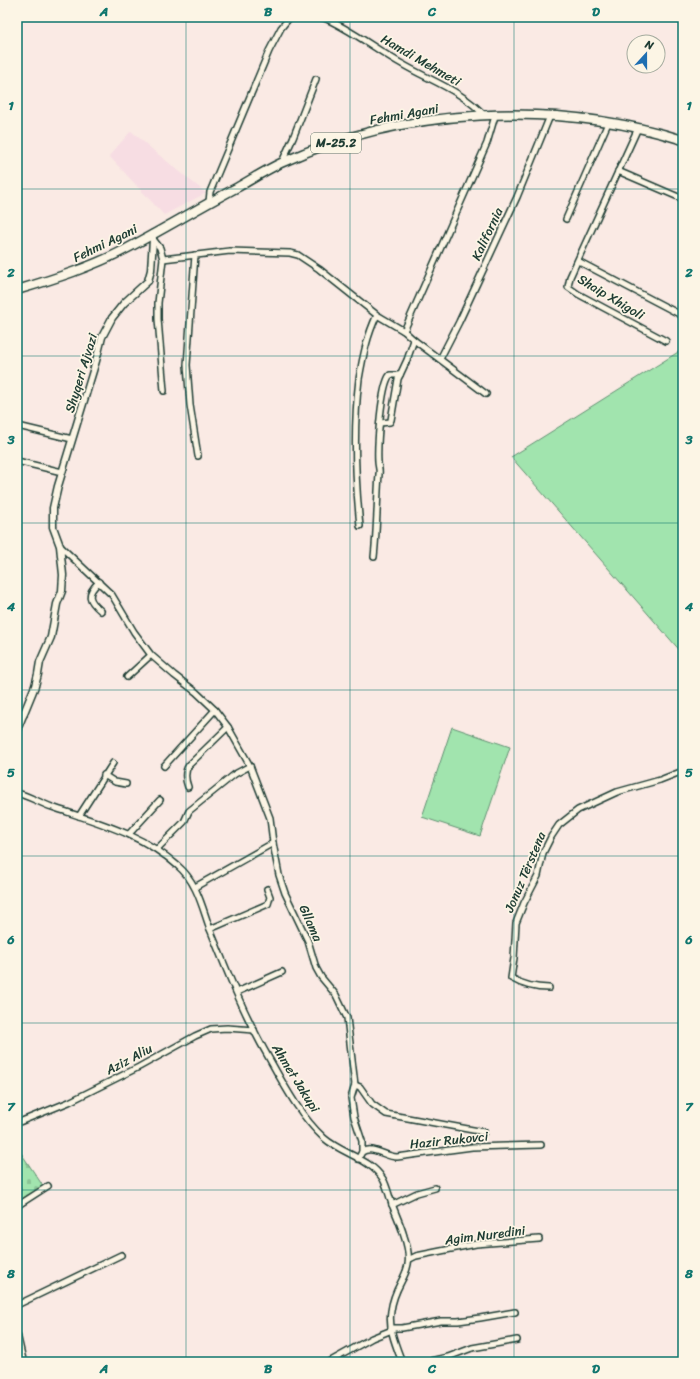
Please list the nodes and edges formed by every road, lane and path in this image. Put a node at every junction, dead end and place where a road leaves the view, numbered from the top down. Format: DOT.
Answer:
graph roads {
  1 [pos="290,17"];
  2 [pos="322,17"];
  3 [pos="316,79"];
  4 [pos="485,116"];
  5 [pos="495,116"];
  6 [pos="550,116"];
  7 [pos="608,123"];
  8 [pos="638,128"];
  9 [pos="683,140"];
  10 [pos="282,163"];
  11 [pos="618,171"];
  12 [pos="683,200"];
  13 [pos="209,202"];
  14 [pos="566,219"];
  15 [pos="152,236"];
  16 [pos="196,255"];
  17 [pos="163,259"];
  18 [pos="578,261"];
  19 [pos="17,290"];
  20 [pos="377,315"];
  21 [pos="683,316"];
  22 [pos="404,331"];
  23 [pos="414,340"];
  24 [pos="666,341"];
  25 [pos="440,359"];
  26 [pos="400,375"];
  27 [pos="164,391"];
  28 [pos="486,394"];
  29 [pos="380,423"];
  30 [pos="22,427"];
  31 [pos="72,439"];
  32 [pos="198,456"];
  33 [pos="17,461"];
  34 [pos="62,472"];
  35 [pos="360,526"];
  36 [pos="60,546"];
  37 [pos="374,557"];
  38 [pos="99,582"];
  39 [pos="101,611"];
  40 [pos="151,655"];
  41 [pos="128,677"];
  42 [pos="17,709"];
  43 [pos="215,710"];
  44 [pos="24,715"];
  45 [pos="228,727"];
  46 [pos="17,730"];
  47 [pos="112,762"];
  48 [pos="164,766"];
  49 [pos="250,766"];
  50 [pos="683,771"];
  51 [pos="104,775"];
  52 [pos="126,784"];
  53 [pos="188,787"];
  54 [pos="17,793"];
  55 [pos="160,800"];
  56 [pos="79,816"];
  57 [pos="129,834"];
  58 [pos="273,843"];
  59 [pos="157,849"];
  60 [pos="195,887"];
  61 [pos="267,889"];
  62 [pos="210,929"];
  63 [pos="282,972"];
  64 [pos="549,988"];
  65 [pos="237,992"];
  66 [pos="254,1030"];
  67 [pos="355,1085"];
  68 [pos="17,1123"];
  69 [pos="484,1132"];
  70 [pos="541,1145"];
  71 [pos="362,1152"];
  72 [pos="358,1159"];
  73 [pos="48,1186"];
  74 [pos="435,1188"];
  75 [pos="392,1205"];
  76 [pos="17,1206"];
  77 [pos="539,1239"];
  78 [pos="121,1255"];
  79 [pos="410,1259"];
  80 [pos="17,1305"];
  81 [pos="515,1312"];
  82 [pos="391,1329"];
  83 [pos="17,1336"];
  84 [pos="517,1340"];
  85 [pos="23,1362"];
  86 [pos="329,1362"];
  87 [pos="402,1362"];
  88 [pos="426,1362"];
  1 -- 13 [label="street"];
  2 -- 4 [label="street, Hamdi Mehmeti"];
  3 -- 10 [label="street"];
  4 -- 5 [label="main road, Fehmi Agani / M-25.2"];
  4 -- 10 [label="main road, Fehmi Agani / M-25.2"];
  5 -- 6 [label="main road, Fehmi Agani / M-25.2"];
  5 -- 22 [label="street"];
  6 -- 7 [label="main road, Fehmi Agani / M-25.2"];
  6 -- 25 [label="street, Kalifornia"];
  7 -- 8 [label="main road, Fehmi Agani / M-25.2"];
  7 -- 14 [label="street"];
  8 -- 9 [label="main road, Fehmi Agani / M-25.2"];
  8 -- 11 [label="street, Shaip Xhigoli"];
  10 -- 13 [label="main road, Fehmi Agani / M-25.2"];
  11 -- 12 [label="street"];
  11 -- 18 [label="street, Shaip Xhigoli"];
  13 -- 15 [label="main road, Fehmi Agani / M-25.2"];
  15 -- 17 [label="street"];
  15 -- 19 [label="main road, Fehmi Agani / M-25.2"];
  15 -- 31 [label="street, Shyqeri Ajvazi"];
  16 -- 17 [label="street"];
  16 -- 20 [label="street"];
  16 -- 32 [label="street"];
  17 -- 27 [label="street"];
  18 -- 21 [label="street, Shaip Xhigoli"];
  18 -- 24 [label="street, Shaip Xhigoli"];
  20 -- 22 [label="street"];
  20 -- 35 [label="street"];
  22 -- 23 [label="street"];
  23 -- 25 [label="street"];
  23 -- 26 [label="street"];
  25 -- 28 [label="street"];
  26 -- 29 [label="street"];
  26 -- 29 [label="street"];
  29 -- 37 [label="street"];
  30 -- 31 [label="street"];
  31 -- 34 [label="street, Shyqeri Ajvazi"];
  33 -- 34 [label="street"];
  34 -- 36 [label="street, Shyqeri Ajvazi"];
  36 -- 38 [label="street, Gllama"];
  36 -- 44 [label="street, Shyqeri Ajvazi"];
  38 -- 39 [label="street"];
  38 -- 40 [label="street, Gllama"];
  40 -- 41 [label="street"];
  40 -- 43 [label="street, Gllama"];
  42 -- 44 [label="street"];
  43 -- 45 [label="street, Gllama"];
  43 -- 48 [label="street"];
  44 -- 46 [label="street, Shyqeri Ajvazi"];
  45 -- 49 [label="street, Gllama"];
  45 -- 53 [label="street"];
  47 -- 51 [label="street"];
  49 -- 58 [label="street, Gllama"];
  49 -- 59 [label="street"];
  50 -- 64 [label="street, Jonuz Tërstena"];
  51 -- 52 [label="street"];
  51 -- 56 [label="street"];
  54 -- 56 [label="street, Ahmet Jakupi"];
  55 -- 57 [label="street"];
  56 -- 57 [label="street, Ahmet Jakupi"];
  57 -- 59 [label="street, Ahmet Jakupi"];
  58 -- 60 [label="street"];
  58 -- 67 [label="street, Gllama"];
  59 -- 60 [label="street, Ahmet Jakupi"];
  60 -- 62 [label="street, Ahmet Jakupi"];
  61 -- 62 [label="street"];
  62 -- 65 [label="street, Ahmet Jakupi"];
  63 -- 65 [label="street"];
  65 -- 66 [label="street, Ahmet Jakupi"];
  66 -- 68 [label="street, Aziz Aliu"];
  66 -- 72 [label="street, Ahmet Jakupi"];
  67 -- 69 [label="street"];
  67 -- 71 [label="street, Gllama"];
  70 -- 71 [label="street, Hazir Rukovci"];
  71 -- 72 [label="street"];
  72 -- 75 [label="street"];
  73 -- 76 [label="street"];
  74 -- 75 [label="street"];
  75 -- 79 [label="street"];
  77 -- 79 [label="street, Agim Nuredini"];
  78 -- 80 [label="street"];
  79 -- 82 [label="street"];
  81 -- 82 [label="street"];
  82 -- 86 [label="street"];
  82 -- 87 [label="street"];
  83 -- 85 [label="street"];
  84 -- 88 [label="street"];
}
